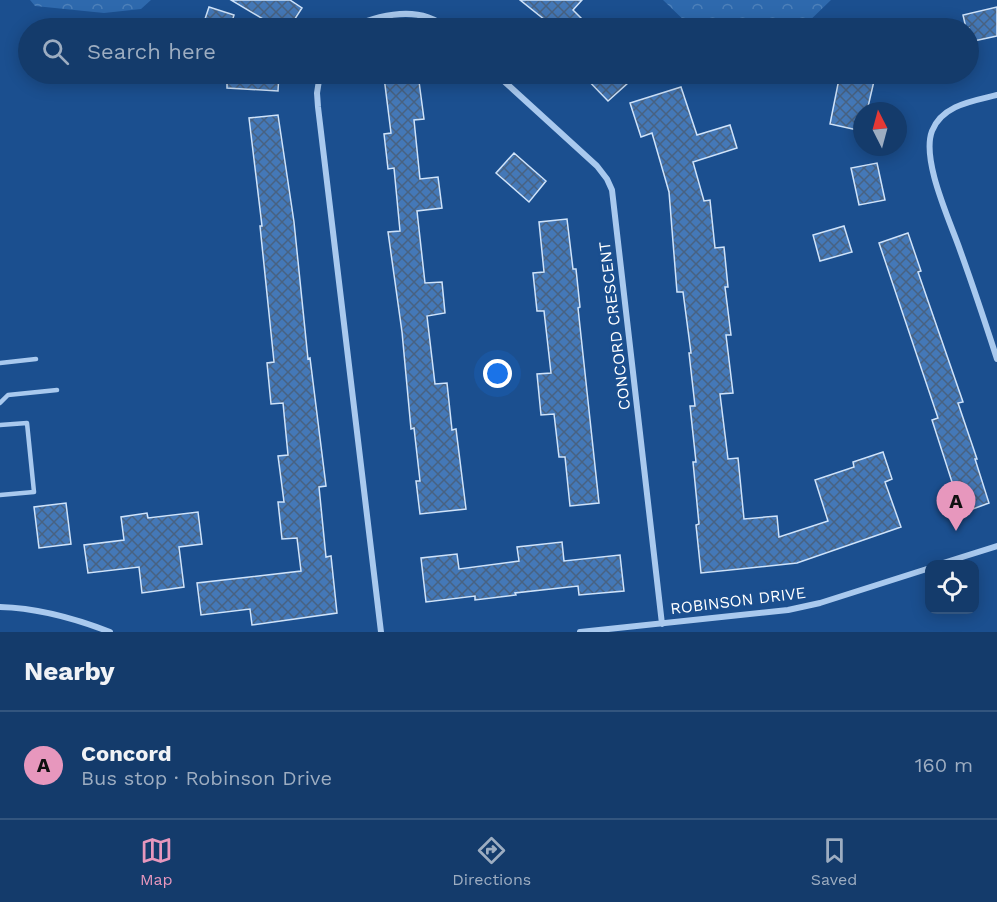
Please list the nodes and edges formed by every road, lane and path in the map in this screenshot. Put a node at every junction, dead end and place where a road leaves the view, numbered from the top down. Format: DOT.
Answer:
graph roads {
  1 [pos="377,18"];
  2 [pos="429,18"];
  3 [pos="318,84"];
  4 [pos="507,84"];
  5 [pos="997,95"];
  6 [pos="997,358"];
  7 [pos="36,359"];
  8 [pos="0,363"];
  9 [pos="57,390"];
  10 [pos="0,403"];
  11 [pos="0,426"];
  12 [pos="0,495"];
  13 [pos="997,546"];
  14 [pos="953,560"];
  15 [pos="925,570"];
  16 [pos="0,606"];
  17 [pos="662,624"];
  18 [pos="110,632"];
  19 [pos="381,632"];
  20 [pos="580,632"];
  1 -- 2 [label="street"];
  3 -- 19 [label="street"];
  4 -- 17 [label="street, CONCORD CRESCENT"];
  5 -- 6 [label="street"];
  7 -- 8 [label="lane"];
  9 -- 10 [label="lane"];
  11 -- 12 [label="lane"];
  13 -- 14 [label="street"];
  15 -- 17 [label="street, ROBINSON DRIVE"];
  16 -- 18 [label="street"];
  17 -- 20 [label="street, ROBINSON DRIVE"];
}
